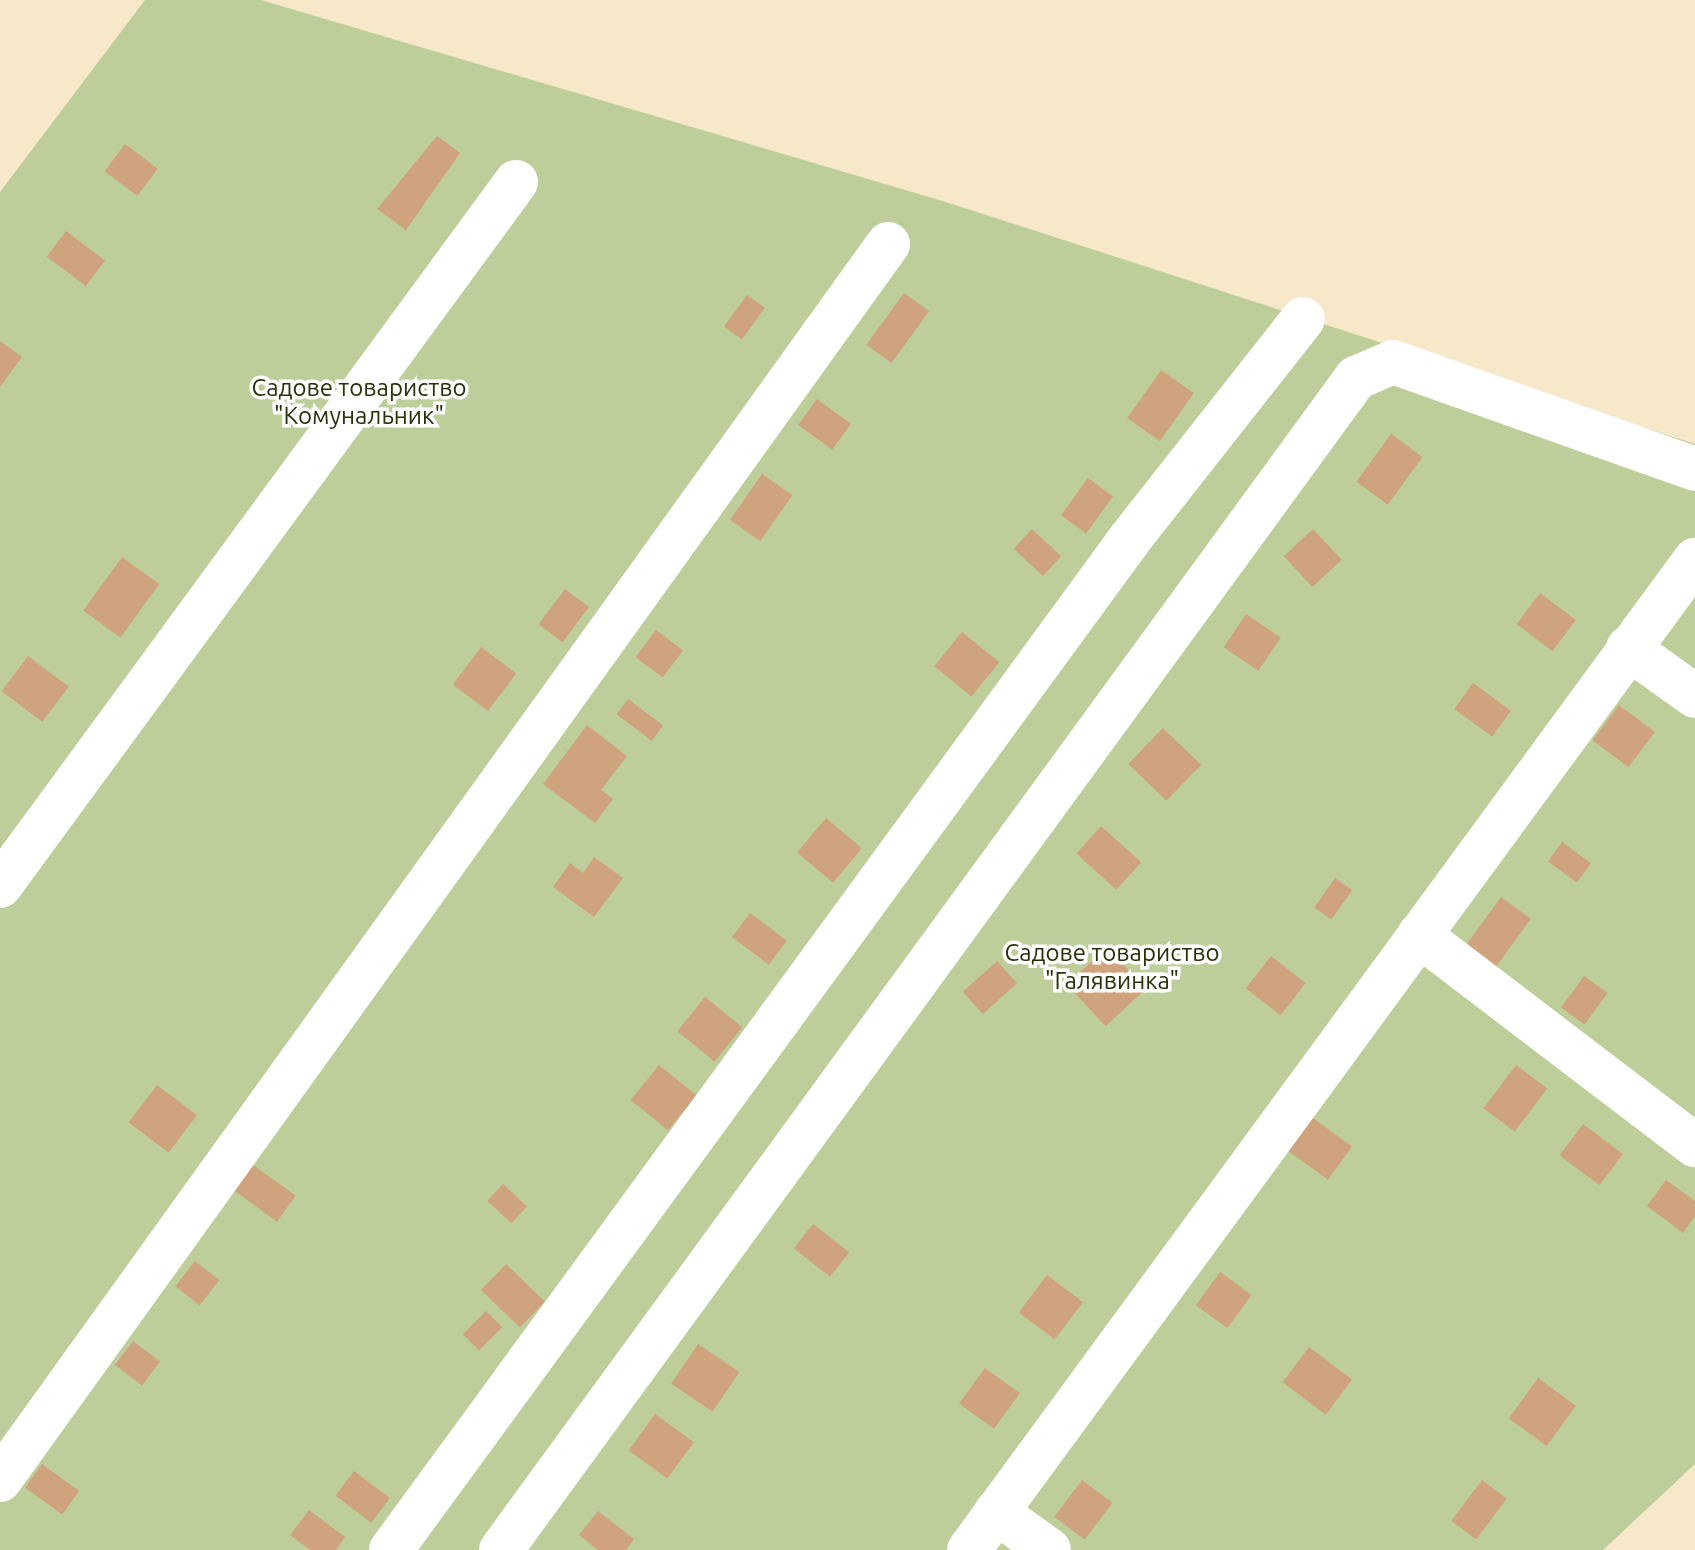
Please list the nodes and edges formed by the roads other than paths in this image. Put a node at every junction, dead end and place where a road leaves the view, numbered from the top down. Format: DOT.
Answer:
graph roads {
  1 [pos="516,182"];
  2 [pos="888,244"];
  3 [pos="1303,319"];
  4 [pos="1695,469"];
  5 [pos="1695,560"];
  6 [pos="1628,648"];
  7 [pos="1695,696"];
  8 [pos="0,886"];
  9 [pos="1419,935"];
  10 [pos="1695,1145"];
  11 [pos="0,1480"];
  12 [pos="996,1512"];
  13 [pos="391,1550"];
  14 [pos="501,1550"];
  15 [pos="969,1550"];
  16 [pos="1049,1550"];
  1 -- 8 [label="street"];
  2 -- 11 [label="street"];
  3 -- 13 [label="street"];
  4 -- 14 [label="street"];
  5 -- 6 [label="street"];
  6 -- 7 [label="street"];
  6 -- 9 [label="street"];
  9 -- 10 [label="street"];
  9 -- 12 [label="street"];
  12 -- 15 [label="street"];
  12 -- 16 [label="street"];
}
